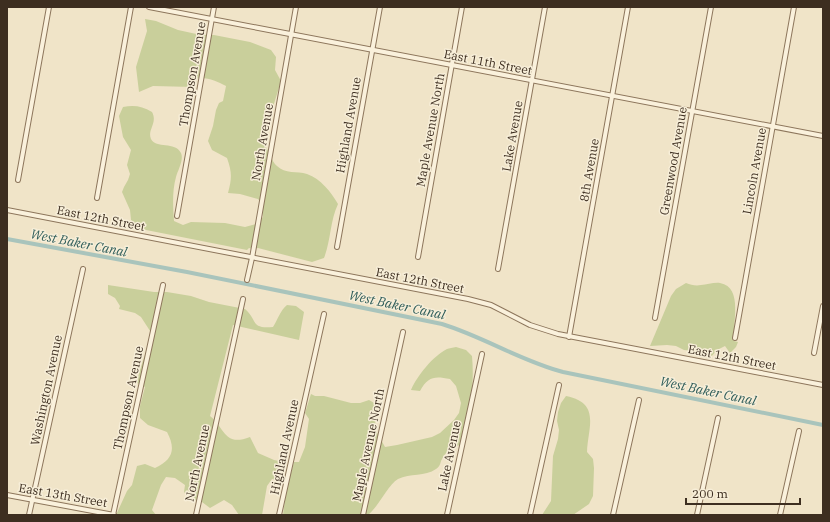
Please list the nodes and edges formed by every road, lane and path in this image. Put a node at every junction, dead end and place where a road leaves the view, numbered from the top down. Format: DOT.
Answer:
graph roads {
  1 [pos="48,7"];
  2 [pos="131,7"];
  3 [pos="148,7"];
  4 [pos="214,7"];
  5 [pos="296,7"];
  6 [pos="380,7"];
  7 [pos="462,7"];
  8 [pos="545,7"];
  9 [pos="628,7"];
  10 [pos="711,7"];
  11 [pos="794,7"];
  12 [pos="212,19"];
  13 [pos="292,35"];
  14 [pos="372,50"];
  15 [pos="452,65"];
  16 [pos="532,80"];
  17 [pos="612,96"];
  18 [pos="692,111"];
  19 [pos="772,126"];
  20 [pos="823,136"];
  21 [pos="18,180"];
  22 [pos="97,198"];
  23 [pos="7,210"];
  24 [pos="177,216"];
  25 [pos="337,247"];
  26 [pos="418,256"];
  27 [pos="252,258"];
  28 [pos="83,269"];
  29 [pos="498,269"];
  30 [pos="247,280"];
  31 [pos="163,285"];
  32 [pos="243,299"];
  33 [pos="823,306"];
  34 [pos="324,314"];
  35 [pos="655,318"];
  36 [pos="403,332"];
  37 [pos="569,337"];
  38 [pos="735,338"];
  39 [pos="814,353"];
  40 [pos="482,354"];
  41 [pos="559,385"];
  42 [pos="823,385"];
  43 [pos="639,400"];
  44 [pos="718,418"];
  45 [pos="799,431"];
  46 [pos="7,495"];
  47 [pos="32,500"];
  48 [pos="29,515"];
  49 [pos="113,515"];
  50 [pos="196,515"];
  51 [pos="279,515"];
  52 [pos="363,515"];
  53 [pos="446,515"];
  54 [pos="530,515"];
  55 [pos="613,515"];
  56 [pos="697,515"];
  57 [pos="780,515"];
  1 -- 21 [label="street"];
  2 -- 22 [label="street"];
  3 -- 12 [label="street, East 11th Street"];
  4 -- 12 [label="street, Thompson Avenue"];
  5 -- 13 [label="street, North Avenue"];
  6 -- 14 [label="street, Highland Avenue"];
  7 -- 15 [label="street, Maple Avenue North"];
  8 -- 16 [label="street, Lake Avenue"];
  9 -- 17 [label="street, 8th Avenue"];
  10 -- 18 [label="street, Greenwood Avenue"];
  11 -- 19 [label="street, Lincoln Avenue"];
  12 -- 13 [label="street, East 11th Street"];
  12 -- 24 [label="street, Thompson Avenue"];
  13 -- 14 [label="street, East 11th Street"];
  13 -- 27 [label="street, North Avenue"];
  14 -- 15 [label="street, East 11th Street"];
  14 -- 25 [label="street, Highland Avenue"];
  15 -- 16 [label="street, East 11th Street"];
  15 -- 26 [label="street, Maple Avenue North"];
  16 -- 17 [label="street, East 11th Street"];
  16 -- 29 [label="street, Lake Avenue"];
  17 -- 18 [label="street, East 11th Street"];
  17 -- 37 [label="street, 8th Avenue"];
  18 -- 19 [label="street, East 11th Street"];
  18 -- 35 [label="street, Greenwood Avenue"];
  19 -- 20 [label="street, East 11th Street"];
  19 -- 38 [label="street, Lincoln Avenue"];
  23 -- 27 [label="street, East 12th Street"];
  27 -- 30 [label="street, North Avenue"];
  27 -- 37 [label="street, East 12th Street"];
  28 -- 47 [label="street, Washington Avenue"];
  31 -- 49 [label="street, Thompson Avenue"];
  32 -- 50 [label="street, North Avenue"];
  33 -- 39 [label="street"];
  34 -- 51 [label="street, Highland Avenue"];
  36 -- 52 [label="street, Maple Avenue North"];
  37 -- 42 [label="street, East 12th Street"];
  40 -- 53 [label="street, Lake Avenue"];
  41 -- 54 [label="street"];
  43 -- 55 [label="street"];
  44 -- 56 [label="street"];
  45 -- 57 [label="street"];
  46 -- 47 [label="street, East 13th Street"];
  47 -- 48 [label="street, Washington Avenue"];
  47 -- 49 [label="street, East 13th Street"];
}
